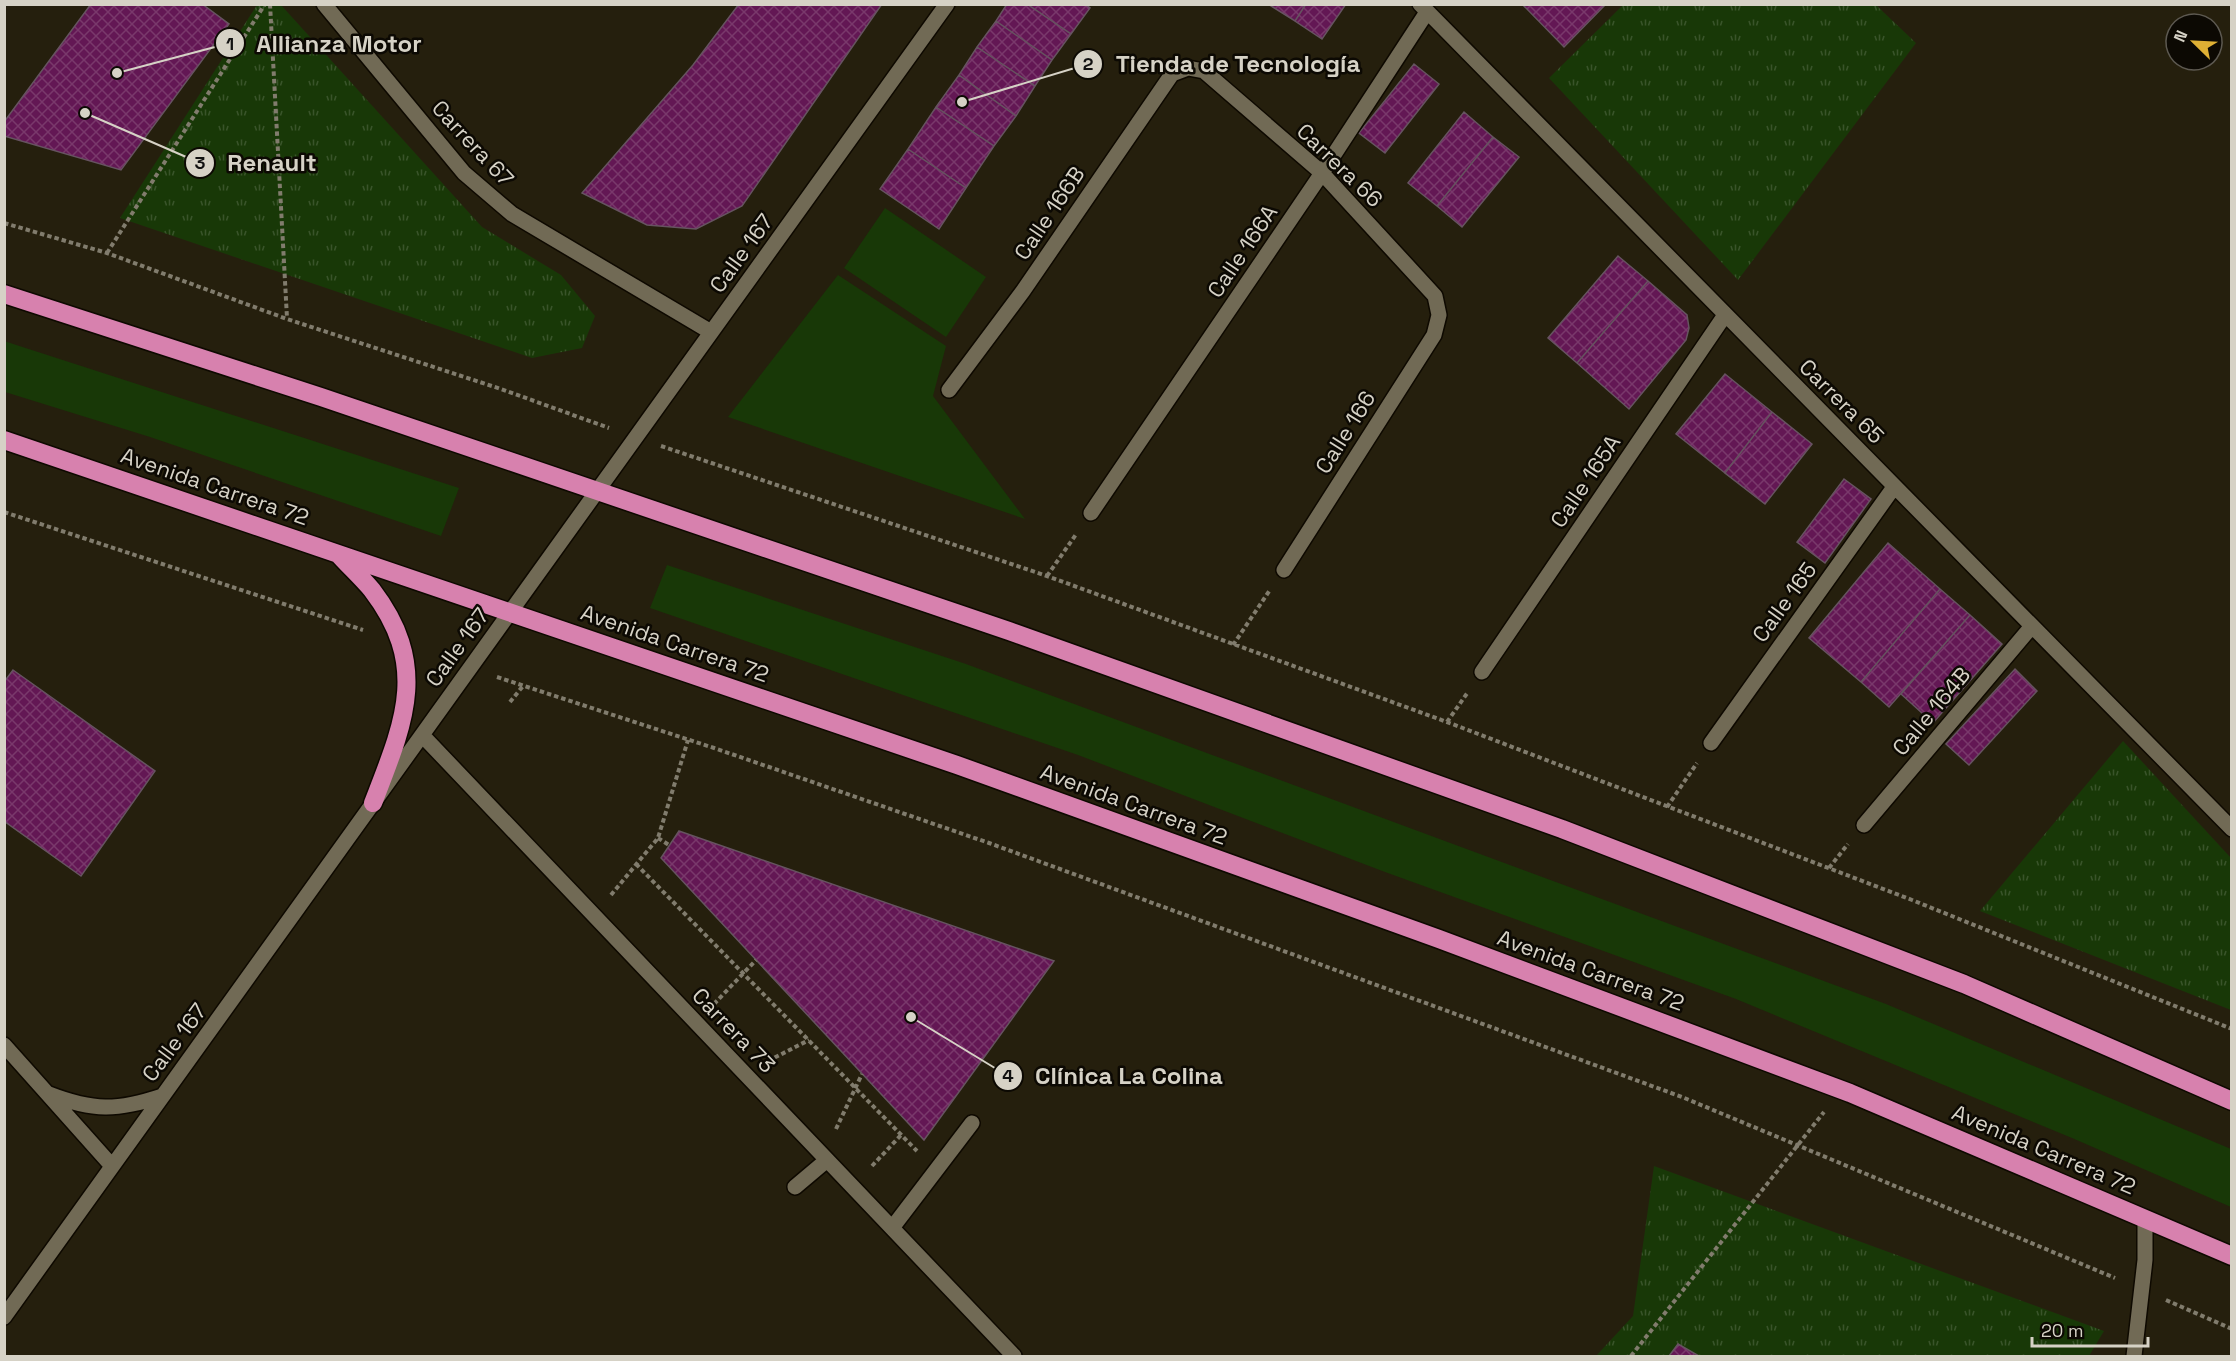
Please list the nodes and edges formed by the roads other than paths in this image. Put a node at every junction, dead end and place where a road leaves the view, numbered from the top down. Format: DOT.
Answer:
graph roads {
  1 [pos="324,4"];
  2 [pos="947,4"];
  3 [pos="1423,8"];
  4 [pos="1188,68"];
  5 [pos="1322,173"];
  6 [pos="4,294"];
  7 [pos="1439,315"];
  8 [pos="1725,315"];
  9 [pos="711,332"];
  10 [pos="949,390"];
  11 [pos="4,440"];
  12 [pos="1894,487"];
  13 [pos="598,492"];
  14 [pos="1091,513"];
  15 [pos="337,552"];
  16 [pos="1284,570"];
  17 [pos="511,612"];
  18 [pos="2032,626"];
  19 [pos="1482,672"];
  20 [pos="422,735"];
  21 [pos="1711,743"];
  22 [pos="373,803"];
  23 [pos="1864,825"];
  24 [pos="2232,829"];
  25 [pos="4,1045"];
  26 [pos="46,1092"];
  27 [pos="162,1096"];
  28 [pos="2232,1101"];
  29 [pos="972,1123"];
  30 [pos="827,1160"];
  31 [pos="112,1166"];
  32 [pos="795,1187"];
  33 [pos="2145,1219"];
  34 [pos="892,1228"];
  35 [pos="2232,1256"];
  36 [pos="4,1317"];
  37 [pos="1014,1356"];
  38 [pos="2134,1356"];
  1 -- 9 [label="street, Carrera 67"];
  2 -- 9 [label="street, Calle 167"];
  3 -- 5 [label="street, Calle 166A"];
  3 -- 8 [label="street, Carrera 65"];
  4 -- 5 [label="street, Carrera 66"];
  4 -- 10 [label="street, Calle 166B"];
  5 -- 7 [label="street, Carrera 66"];
  5 -- 14 [label="street, Calle 166A"];
  6 -- 13 [label="highway"];
  7 -- 16 [label="street, Calle 166"];
  8 -- 12 [label="street, Carrera 65"];
  8 -- 19 [label="street, Calle 165A"];
  9 -- 13 [label="street, Calle 167"];
  11 -- 15 [label="highway, Avenida Carrera 72"];
  12 -- 18 [label="street, Carrera 65"];
  12 -- 21 [label="street, Calle 165"];
  13 -- 17 [label="street, Calle 167"];
  13 -- 28 [label="highway"];
  15 -- 17 [label="highway, Avenida Carrera 72"];
  15 -- 22 [label="highway"];
  17 -- 20 [label="street, Calle 167"];
  17 -- 33 [label="highway, Avenida Carrera 72"];
  18 -- 23 [label="street, Calle 164B"];
  18 -- 24 [label="street, Carrera 65"];
  20 -- 22 [label="street, Calle 167"];
  20 -- 30 [label="street, Carrera 73"];
  22 -- 27 [label="street, Calle 167"];
  25 -- 26 [label="street"];
  26 -- 27 [label="street"];
  26 -- 31 [label="street"];
  27 -- 31 [label="street, Calle 167"];
  29 -- 34 [label="street"];
  30 -- 32 [label="street"];
  30 -- 34 [label="street, Carrera 73"];
  31 -- 36 [label="street, Calle 167"];
  33 -- 35 [label="highway, Avenida Carrera 72"];
  33 -- 38 [label="street"];
  34 -- 37 [label="street, Carrera 73"];
}
